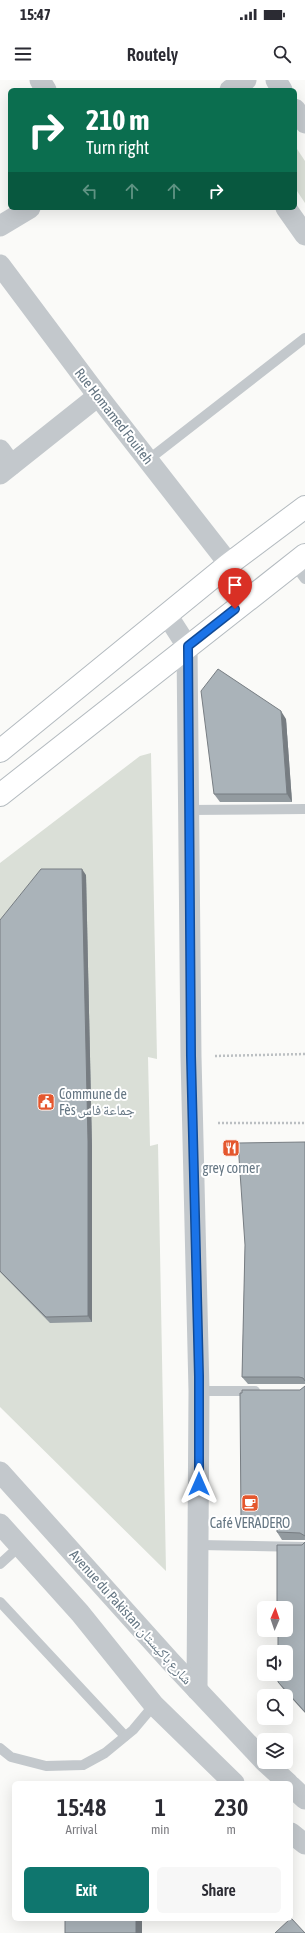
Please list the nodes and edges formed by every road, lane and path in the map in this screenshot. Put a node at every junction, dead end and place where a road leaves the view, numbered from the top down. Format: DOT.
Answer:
graph roads {
  1 [pos="246,80"];
  2 [pos="233,88"];
  3 [pos="297,112"];
  4 [pos="305,123"];
  5 [pos="27,210"];
  6 [pos="287,210"];
  7 [pos="0,226"];
  8 [pos="305,235"];
  9 [pos="0,266"];
  10 [pos="305,338"];
  11 [pos="98,396"];
  12 [pos="148,460"];
  13 [pos="4,463"];
  14 [pos="305,506"];
  15 [pos="229,564"];
  16 [pos="301,566"];
  17 [pos="167,615"];
  18 [pos="188,646"];
  19 [pos="0,751"];
  20 [pos="0,795"];
  21 [pos="305,809"];
  22 [pos="189,810"];
  23 [pos="305,1054"];
  24 [pos="191,1056"];
  25 [pos="193,1123"];
  26 [pos="305,1123"];
  27 [pos="199,1391"];
  28 [pos="267,1391"];
  29 [pos="0,1472"];
  30 [pos="0,1524"];
  31 [pos="21,1546"];
  32 [pos="199,1546"];
  33 [pos="305,1547"];
  34 [pos="0,1564"];
  35 [pos="0,1602"];
  36 [pos="197,1690"];
  37 [pos="154,1705"];
  38 [pos="125,1736"];
  39 [pos="0,1748"];
  40 [pos="257,1754"];
  41 [pos="272,1769"];
  42 [pos="232,1781"];
  43 [pos="286,1781"];
  44 [pos="293,1788"];
  45 [pos="305,1799"];
  46 [pos="293,1835"];
  47 [pos="305,1844"];
  1 -- 2 [label="street"];
  3 -- 4 [label="street"];
  5 -- 7 [label="street"];
  6 -- 8 [label="street"];
  9 -- 11 [label="street, Rue Homamed Fouiteh"];
  10 -- 12 [label="lane"];
  11 -- 12 [label="street, Rue Homamed Fouiteh"];
  11 -- 13 [label="street"];
  12 -- 15 [label="street, Rue Homamed Fouiteh"];
  14 -- 15 [label="street"];
  15 -- 17 [label="street"];
  16 -- 18 [label="street"];
  17 -- 18 [label="street"];
  17 -- 19 [label="street"];
  18 -- 20 [label="street"];
  18 -- 22 [label="street"];
  21 -- 22 [label="lane"];
  22 -- 24 [label="street"];
  23 -- 24 [label="path"];
  24 -- 25 [label="street"];
  25 -- 26 [label="path"];
  25 -- 27 [label="street"];
  27 -- 28 [label="lane"];
  27 -- 32 [label="street"];
  29 -- 36 [label="street, Avenue du Pakistan شارع باكيستان"];
  30 -- 31 [label="street"];
  31 -- 34 [label="lane"];
  31 -- 37 [label="street"];
  32 -- 33 [label="lane"];
  32 -- 36 [label="street"];
  35 -- 38 [label="lane"];
  36 -- 40 [label="street, Avenue du Pakistan شارع باكيستان"];
  37 -- 38 [label="lane"];
  37 -- 42 [label="street"];
  38 -- 39 [label="lane"];
  41 -- 43 [label="street, Avenue du Pakistan شارع باكيستان"];
  44 -- 45 [label="street"];
  46 -- 47 [label="street"];
}
